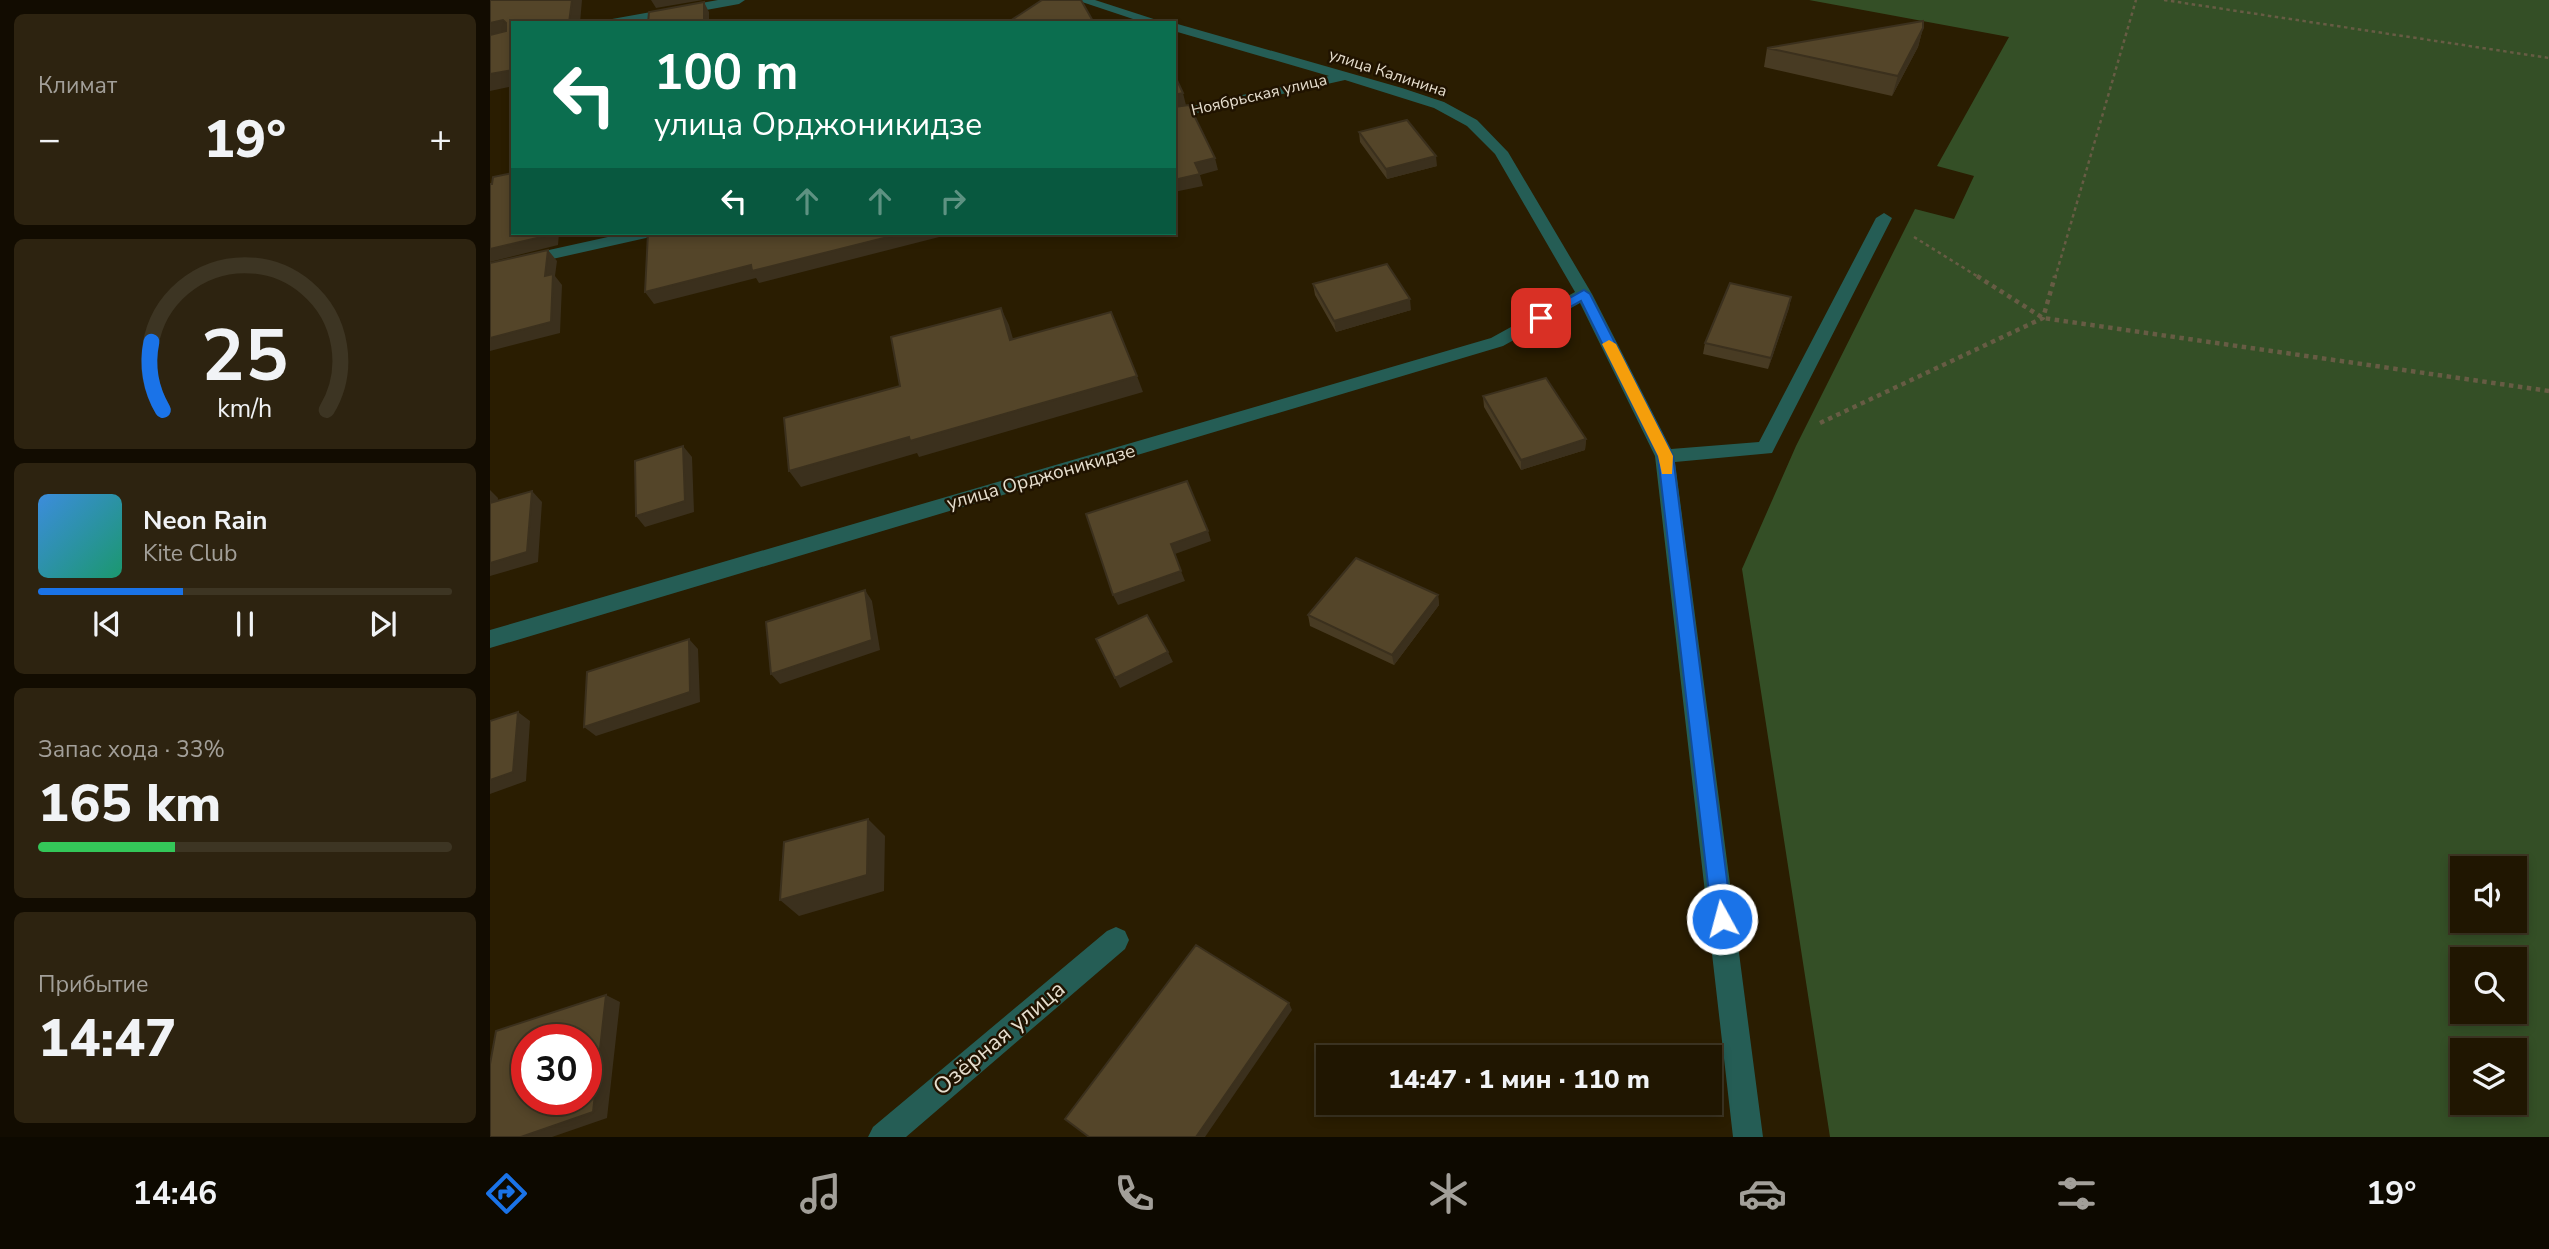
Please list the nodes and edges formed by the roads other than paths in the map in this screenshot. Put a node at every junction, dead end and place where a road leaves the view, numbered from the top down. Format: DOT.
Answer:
graph roads {
  1 [pos="739,0"];
  2 [pos="1082,0"];
  3 [pos="623,21"];
  4 [pos="1153,21"];
  5 [pos="1176,28"];
  6 [pos="1344,76"];
  7 [pos="1176,114"];
  8 [pos="1884,218"];
  9 [pos="637,235"];
  10 [pos="490,268"];
  11 [pos="1584,294"];
  12 [pos="1665,456"];
  13 [pos="490,639"];
  14 [pos="1116,940"];
  15 [pos="883,1137"];
  16 [pos="1748,1137"];
  1 -- 3 [label="street"];
  2 -- 4 [label="street"];
  5 -- 6 [label="street, улица Калинина"];
  6 -- 7 [label="street, Ноябрьская улица"];
  6 -- 11 [label="street, улица Калинина"];
  8 -- 12 [label="street"];
  9 -- 10 [label="street"];
  11 -- 12 [label="street, улица Калинина"];
  11 -- 13 [label="street, улица Орджоникидзе"];
  12 -- 16 [label="street, улица Калинина"];
  14 -- 15 [label="street, Озёрная улица"];
}
